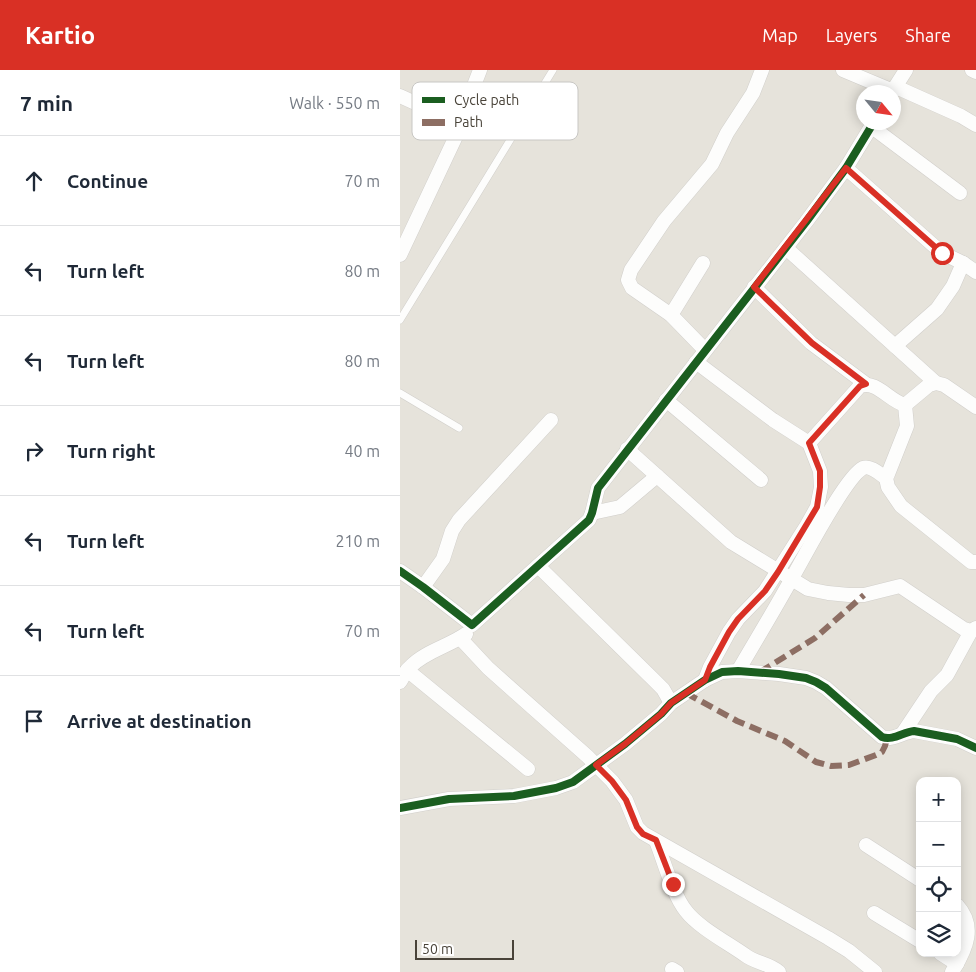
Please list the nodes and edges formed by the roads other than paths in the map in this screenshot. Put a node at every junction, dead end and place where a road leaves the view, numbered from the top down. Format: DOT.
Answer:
graph roads {
  1 [pos="480,70"];
  2 [pos="553,70"];
  3 [pos="762,70"];
  4 [pos="843,70"];
  5 [pos="906,70"];
  6 [pos="972,70"];
  7 [pos="976,72"];
  8 [pos="475,82"];
  9 [pos="546,82"];
  10 [pos="881,85"];
  11 [pos="897,85"];
  12 [pos="901,92"];
  13 [pos="400,96"];
  14 [pos="412,101"];
  15 [pos="976,125"];
  16 [pos="870,130"];
  17 [pos="879,130"];
  18 [pos="454,140"];
  19 [pos="510,140"];
  20 [pos="846,168"];
  21 [pos="960,193"];
  22 [pos="786,248"];
  23 [pos="400,255"];
  24 [pos="703,263"];
  25 [pos="971,265"];
  26 [pos="754,287"];
  27 [pos="671,315"];
  28 [pos="400,320"];
  29 [pos="895,346"];
  30 [pos="705,350"];
  31 [pos="696,362"];
  32 [pos="936,383"];
  33 [pos="866,384"];
  34 [pos="400,393"];
  35 [pos="666,400"];
  36 [pos="905,405"];
  37 [pos="976,407"];
  38 [pos="551,420"];
  39 [pos="458,428"];
  40 [pos="809,443"];
  41 [pos="627,448"];
  42 [pos="657,476"];
  43 [pos="886,478"];
  44 [pos="761,480"];
  45 [pos="592,513"];
  46 [pos="976,562"];
  47 [pos="538,566"];
  48 [pos="400,571"];
  49 [pos="778,572"];
  50 [pos="792,580"];
  51 [pos="423,587"];
  52 [pos="472,625"];
  53 [pos="973,634"];
  54 [pos="460,638"];
  55 [pos="738,671"];
  56 [pos="404,676"];
  57 [pos="705,680"];
  58 [pos="671,703"];
  59 [pos="903,733"];
  60 [pos="976,748"];
  61 [pos="596,765"];
  62 [pos="528,768"];
  63 [pos="400,808"];
  64 [pos="656,840"];
  65 [pos="866,845"];
  66 [pos="916,877"];
  67 [pos="961,908"];
  68 [pos="874,913"];
  69 [pos="916,939"];
  70 [pos="944,957"];
  71 [pos="955,968"];
  72 [pos="779,972"];
  73 [pos="875,972"];
  1 -- 8 [label="street"];
  2 -- 9 [label="lane"];
  3 -- 27 [label="street"];
  4 -- 10 [label="street"];
  5 -- 11 [label="street"];
  6 -- 7 [label="street"];
  12 -- 15 [label="street"];
  13 -- 14 [label="street"];
  16 -- 20 [label="street"];
  17 -- 21 [label="street"];
  18 -- 23 [label="street"];
  19 -- 28 [label="lane"];
  20 -- 22 [label="street"];
  20 -- 25 [label="street"];
  22 -- 26 [label="street"];
  22 -- 29 [label="street"];
  24 -- 27 [label="street"];
  25 -- 29 [label="street"];
  26 -- 30 [label="street"];
  26 -- 33 [label="street"];
  27 -- 30 [label="street"];
  29 -- 32 [label="street"];
  30 -- 31 [label="street"];
  31 -- 35 [label="street"];
  31 -- 40 [label="street"];
  32 -- 36 [label="street"];
  32 -- 37 [label="street"];
  33 -- 36 [label="street"];
  33 -- 40 [label="street"];
  34 -- 39 [label="lane"];
  35 -- 41 [label="street"];
  35 -- 44 [label="street"];
  36 -- 43 [label="street"];
  38 -- 51 [label="street"];
  40 -- 49 [label="street"];
  41 -- 42 [label="street"];
  41 -- 45 [label="street"];
  42 -- 45 [label="street"];
  42 -- 49 [label="street"];
  43 -- 46 [label="street"];
  43 -- 50 [label="street"];
  45 -- 47 [label="street"];
  47 -- 52 [label="street"];
  47 -- 58 [label="street"];
  48 -- 51 [label="street"];
  49 -- 50 [label="street"];
  49 -- 57 [label="street"];
  50 -- 53 [label="street"];
  50 -- 55 [label="street"];
  51 -- 52 [label="street"];
  52 -- 54 [label="street"];
  53 -- 59 [label="street"];
  54 -- 56 [label="street"];
  54 -- 61 [label="street"];
  55 -- 57 [label="street"];
  55 -- 59 [label="street"];
  56 -- 62 [label="street"];
  57 -- 58 [label="street"];
  58 -- 61 [label="street"];
  59 -- 60 [label="street"];
  61 -- 63 [label="street"];
  61 -- 64 [label="street"];
  64 -- 72 [label="street"];
  64 -- 73 [label="street"];
  65 -- 66 [label="street"];
  67 -- 71 [label="street"];
  68 -- 69 [label="street"];
  70 -- 71 [label="street"];
}
